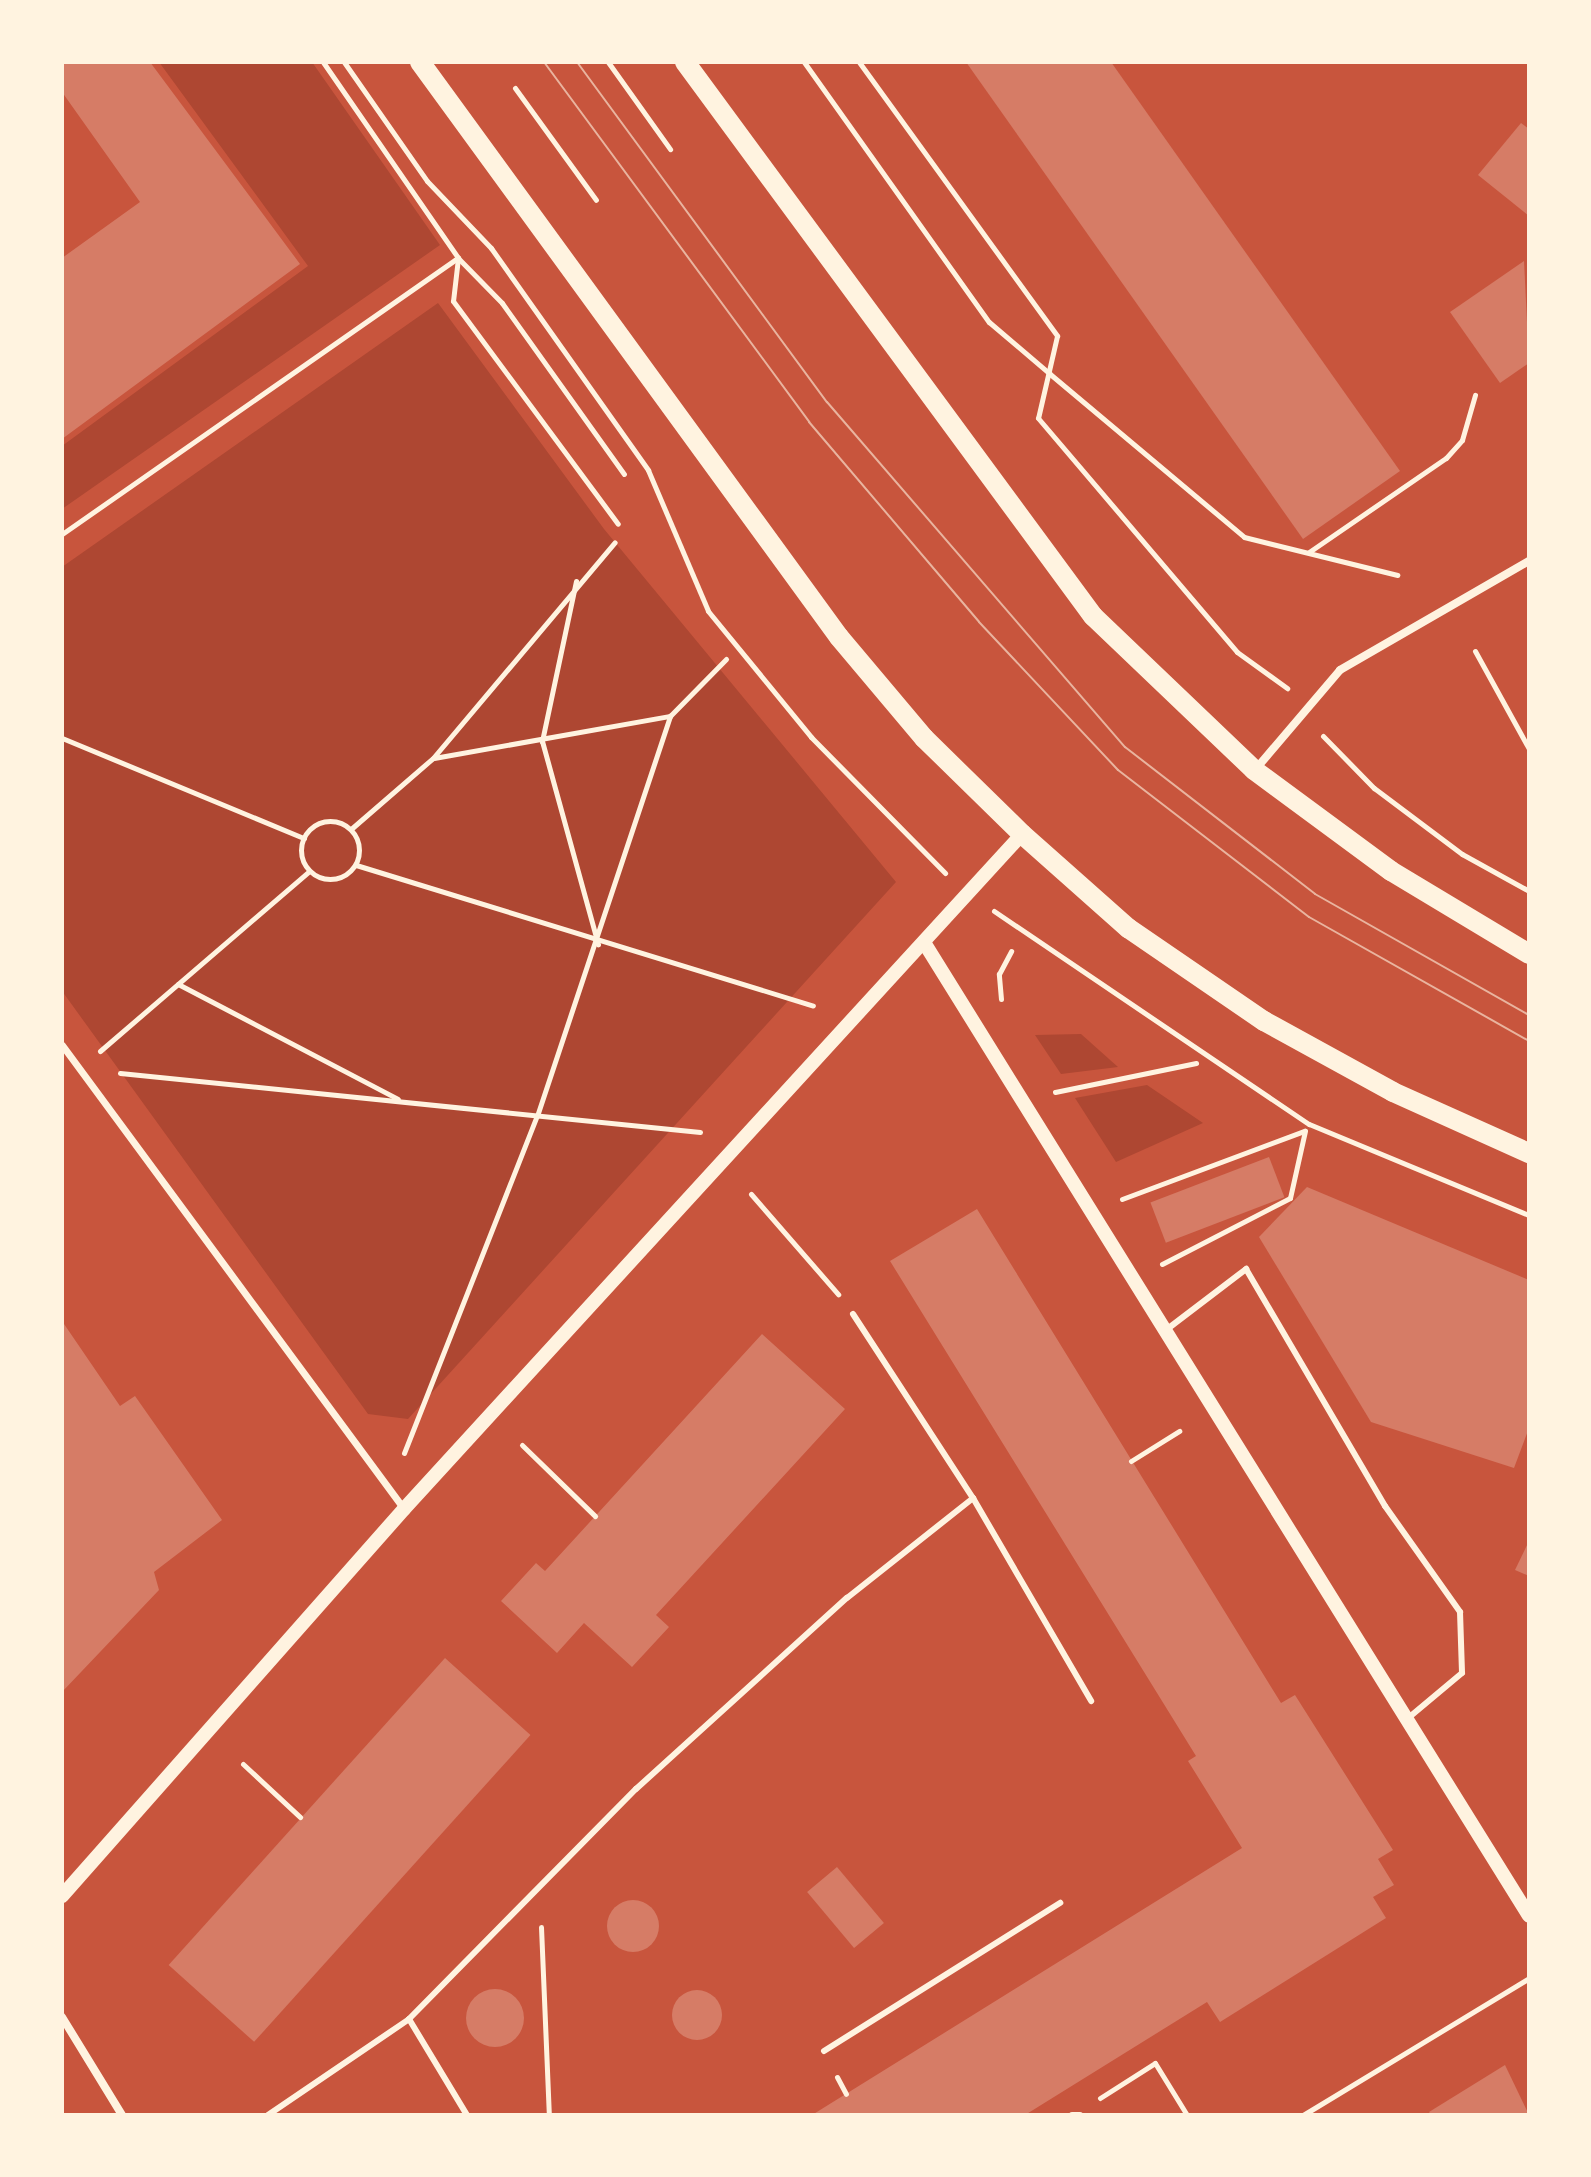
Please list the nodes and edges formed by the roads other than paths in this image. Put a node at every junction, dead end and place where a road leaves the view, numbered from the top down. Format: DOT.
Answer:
graph roads {
  1 [pos="420,62"];
  2 [pos="685,62"];
  3 [pos="1529,561"];
  4 [pos="1254,770"];
  5 [pos="1022,834"];
  6 [pos="925,944"];
  7 [pos="1529,954"];
  8 [pos="62,1045"];
  9 [pos="1529,1153"];
  10 [pos="853,1314"];
  11 [pos="1166,1330"];
  12 [pos="973,1498"];
  13 [pos="404,1509"];
  14 [pos="1091,1701"];
  15 [pos="1407,1719"];
  16 [pos="62,1896"];
  17 [pos="1060,1903"];
  18 [pos="1529,1916"];
  19 [pos="62,2017"];
  20 [pos="409,2019"];
  21 [pos="824,2051"];
  22 [pos="122,2115"];
  23 [pos="268,2115"];
  24 [pos="467,2115"];
  1 -- 5 [label="main road"];
  2 -- 4 [label="main road"];
  3 -- 4 [label="street"];
  4 -- 7 [label="main road"];
  5 -- 6 [label="street"];
  5 -- 9 [label="main road"];
  6 -- 11 [label="street"];
  6 -- 13 [label="street"];
  8 -- 13 [label="street"];
  10 -- 12 [label="lane"];
  11 -- 15 [label="street"];
  11 -- 15 [label="lane"];
  12 -- 14 [label="lane"];
  12 -- 20 [label="lane"];
  13 -- 16 [label="street"];
  15 -- 18 [label="street"];
  17 -- 21 [label="lane"];
  19 -- 22 [label="street"];
  20 -- 23 [label="lane"];
  20 -- 24 [label="lane"];
}
